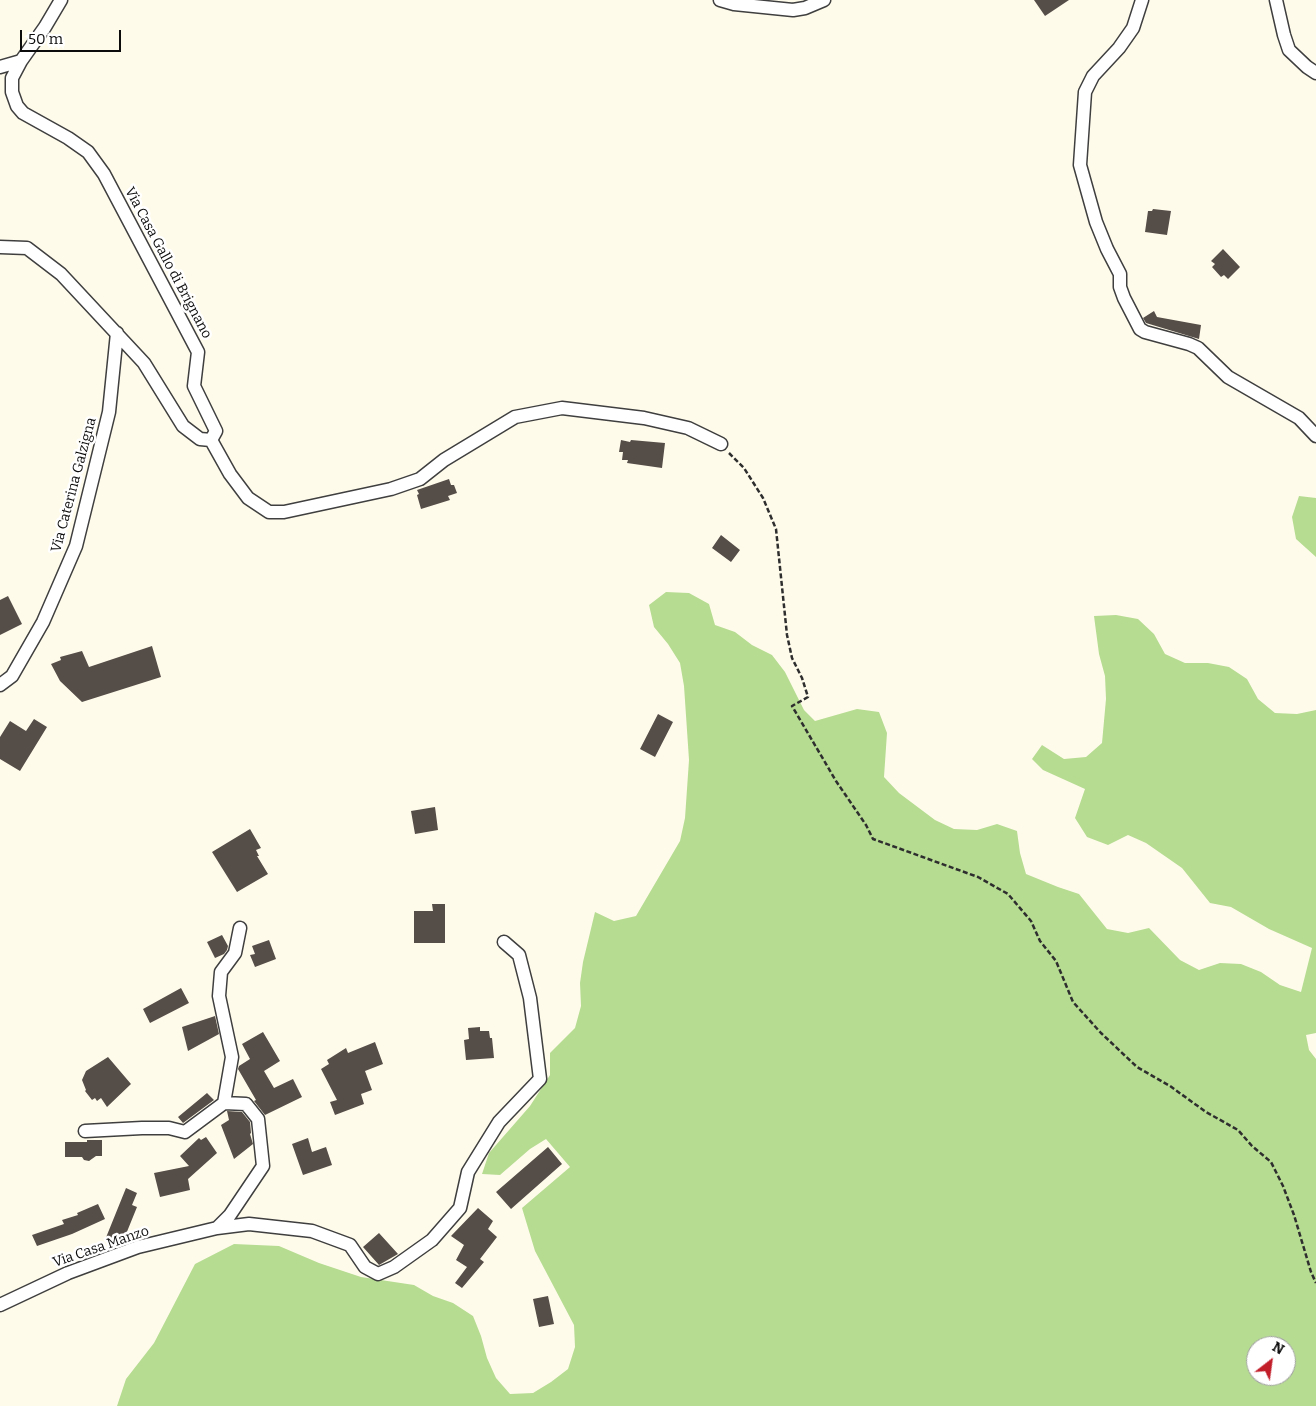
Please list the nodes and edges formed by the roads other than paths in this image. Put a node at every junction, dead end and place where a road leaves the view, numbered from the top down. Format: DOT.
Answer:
graph roads {
  1 [pos="61,0"];
  2 [pos="720,0"];
  3 [pos="824,0"];
  4 [pos="1142,0"];
  5 [pos="1276,0"];
  6 [pos="21,61"];
  7 [pos="0,67"];
  8 [pos="1316,74"];
  9 [pos="0,246"];
  10 [pos="116,333"];
  11 [pos="1316,436"];
  12 [pos="211,440"];
  13 [pos="721,444"];
  14 [pos="0,685"];
  15 [pos="240,928"];
  16 [pos="504,942"];
  17 [pos="224,1104"];
  18 [pos="85,1131"];
  19 [pos="217,1228"];
  20 [pos="0,1305"];
  1 -- 6 [label="street, Via Casa Gallo di Brignano"];
  2 -- 3 [label="street"];
  4 -- 11 [label="street"];
  5 -- 8 [label="street"];
  6 -- 7 [label="street"];
  6 -- 12 [label="street, Via Casa Gallo di Brignano"];
  9 -- 10 [label="street"];
  10 -- 12 [label="street"];
  10 -- 14 [label="street, Via Caterina Galzigna"];
  12 -- 13 [label="street, Via Casa Gallo di Brignano"];
  15 -- 17 [label="street"];
  16 -- 19 [label="street, Via Casa Manzo"];
  17 -- 18 [label="street"];
  17 -- 19 [label="street"];
  19 -- 20 [label="street, Via Casa Manzo"];
}
